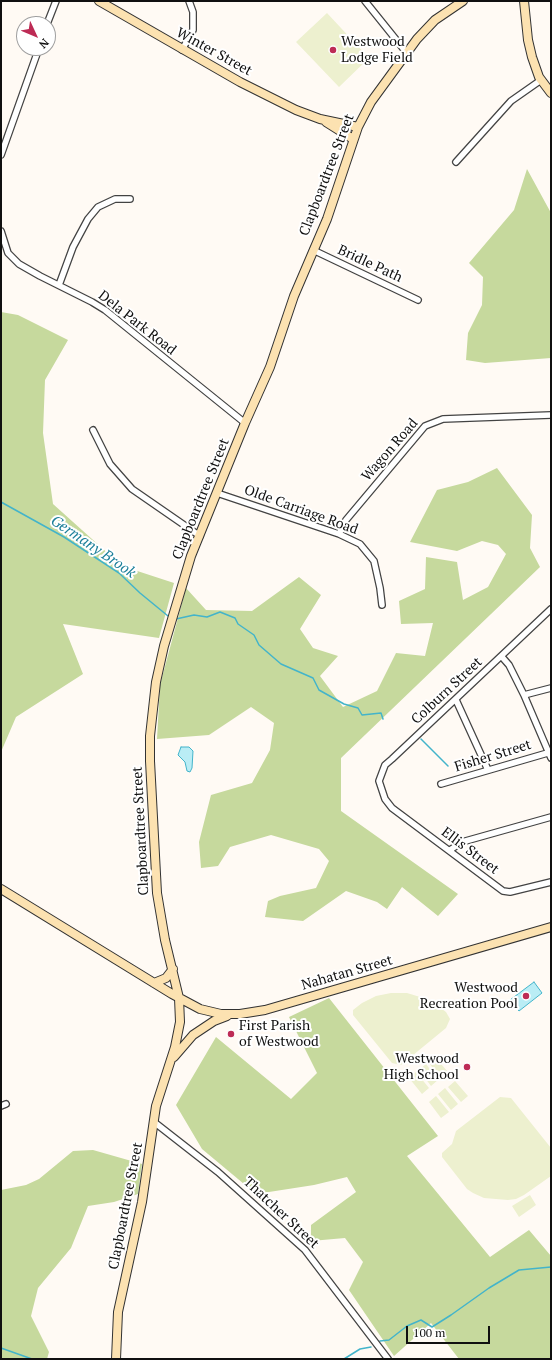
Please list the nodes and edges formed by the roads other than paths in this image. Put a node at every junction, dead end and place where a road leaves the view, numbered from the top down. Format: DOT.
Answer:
graph roads {
  1 [pos="56,1"];
  2 [pos="99,1"];
  3 [pos="189,1"];
  4 [pos="365,1"];
  5 [pos="463,1"];
  6 [pos="523,3"];
  7 [pos="51,16"];
  8 [pos="182,50"];
  9 [pos="406,52"];
  10 [pos="36,56"];
  11 [pos="541,80"];
  12 [pos="551,93"];
  13 [pos="320,119"];
  14 [pos="358,127"];
  15 [pos="353,139"];
  16 [pos="1,155"];
  17 [pos="456,162"];
  18 [pos="130,199"];
  19 [pos="1,231"];
  20 [pos="313,250"];
  21 [pos="59,285"];
  22 [pos="418,300"];
  23 [pos="551,415"];
  24 [pos="245,423"];
  25 [pos="93,430"];
  26 [pos="217,494"];
  27 [pos="339,534"];
  28 [pos="200,536"];
  29 [pos="382,605"];
  30 [pos="551,609"];
  31 [pos="502,657"];
  32 [pos="551,688"];
  33 [pos="524,694"];
  34 [pos="456,700"];
  35 [pos="550,754"];
  36 [pos="488,770"];
  37 [pos="441,784"];
  38 [pos="385,800"];
  39 [pos="551,817"];
  40 [pos="450,850"];
  41 [pos="551,882"];
  42 [pos="1,889"];
  43 [pos="551,927"];
  44 [pos="173,969"];
  45 [pos="154,983"];
  46 [pos="179,998"];
  47 [pos="232,1015"];
  48 [pos="170,1061"];
  49 [pos="154,1122"];
  50 [pos="116,1359"];
  51 [pos="388,1359"];
  1 -- 7 [label="street"];
  2 -- 8 [label="street, Winter Street"];
  3 -- 8 [label="street"];
  4 -- 9 [label="street"];
  5 -- 9 [label="street, Clapboardtree Street"];
  6 -- 11 [label="street"];
  8 -- 13 [label="street, Winter Street"];
  9 -- 14 [label="street, Clapboardtree Street"];
  10 -- 16 [label="street"];
  11 -- 12 [label="street"];
  11 -- 17 [label="street"];
  13 -- 14 [label="street, Winter Street"];
  13 -- 15 [label="street, Winter Street"];
  14 -- 15 [label="street, Clapboardtree Street"];
  15 -- 20 [label="street, Clapboardtree Street"];
  18 -- 21 [label="street"];
  19 -- 21 [label="street, Dela Park Road"];
  20 -- 22 [label="street, Bridle Path"];
  20 -- 24 [label="street, Clapboardtree Street"];
  21 -- 24 [label="street, Dela Park Road"];
  23 -- 27 [label="street, Wagon Road"];
  24 -- 26 [label="street, Clapboardtree Street"];
  25 -- 28 [label="street"];
  26 -- 27 [label="street, Olde Carriage Road"];
  26 -- 28 [label="street, Clapboardtree Street"];
  27 -- 29 [label="street, Olde Carriage Road"];
  28 -- 44 [label="street, Clapboardtree Street"];
  30 -- 31 [label="street, Colburn Street"];
  31 -- 33 [label="street"];
  31 -- 34 [label="street, Colburn Street"];
  32 -- 33 [label="street"];
  33 -- 35 [label="street"];
  34 -- 36 [label="street"];
  34 -- 38 [label="street, Colburn Street"];
  35 -- 36 [label="street, Fisher Street"];
  36 -- 37 [label="street, Fisher Street"];
  38 -- 40 [label="street, Ellis Street"];
  39 -- 40 [label="street"];
  40 -- 41 [label="street, Ellis Street"];
  42 -- 45 [label="street, Nahatan Street"];
  43 -- 47 [label="street, Nahatan Street"];
  44 -- 45 [label="street"];
  44 -- 46 [label="street, Clapboardtree Street"];
  45 -- 46 [label="street, Nahatan Street"];
  46 -- 47 [label="street, Nahatan Street"];
  46 -- 48 [label="street, Clapboardtree Street"];
  47 -- 48 [label="street, Clapboardtree Street"];
  48 -- 49 [label="street, Clapboardtree Street"];
  49 -- 50 [label="street, Clapboardtree Street"];
  49 -- 51 [label="street, Thatcher Street"];
}
